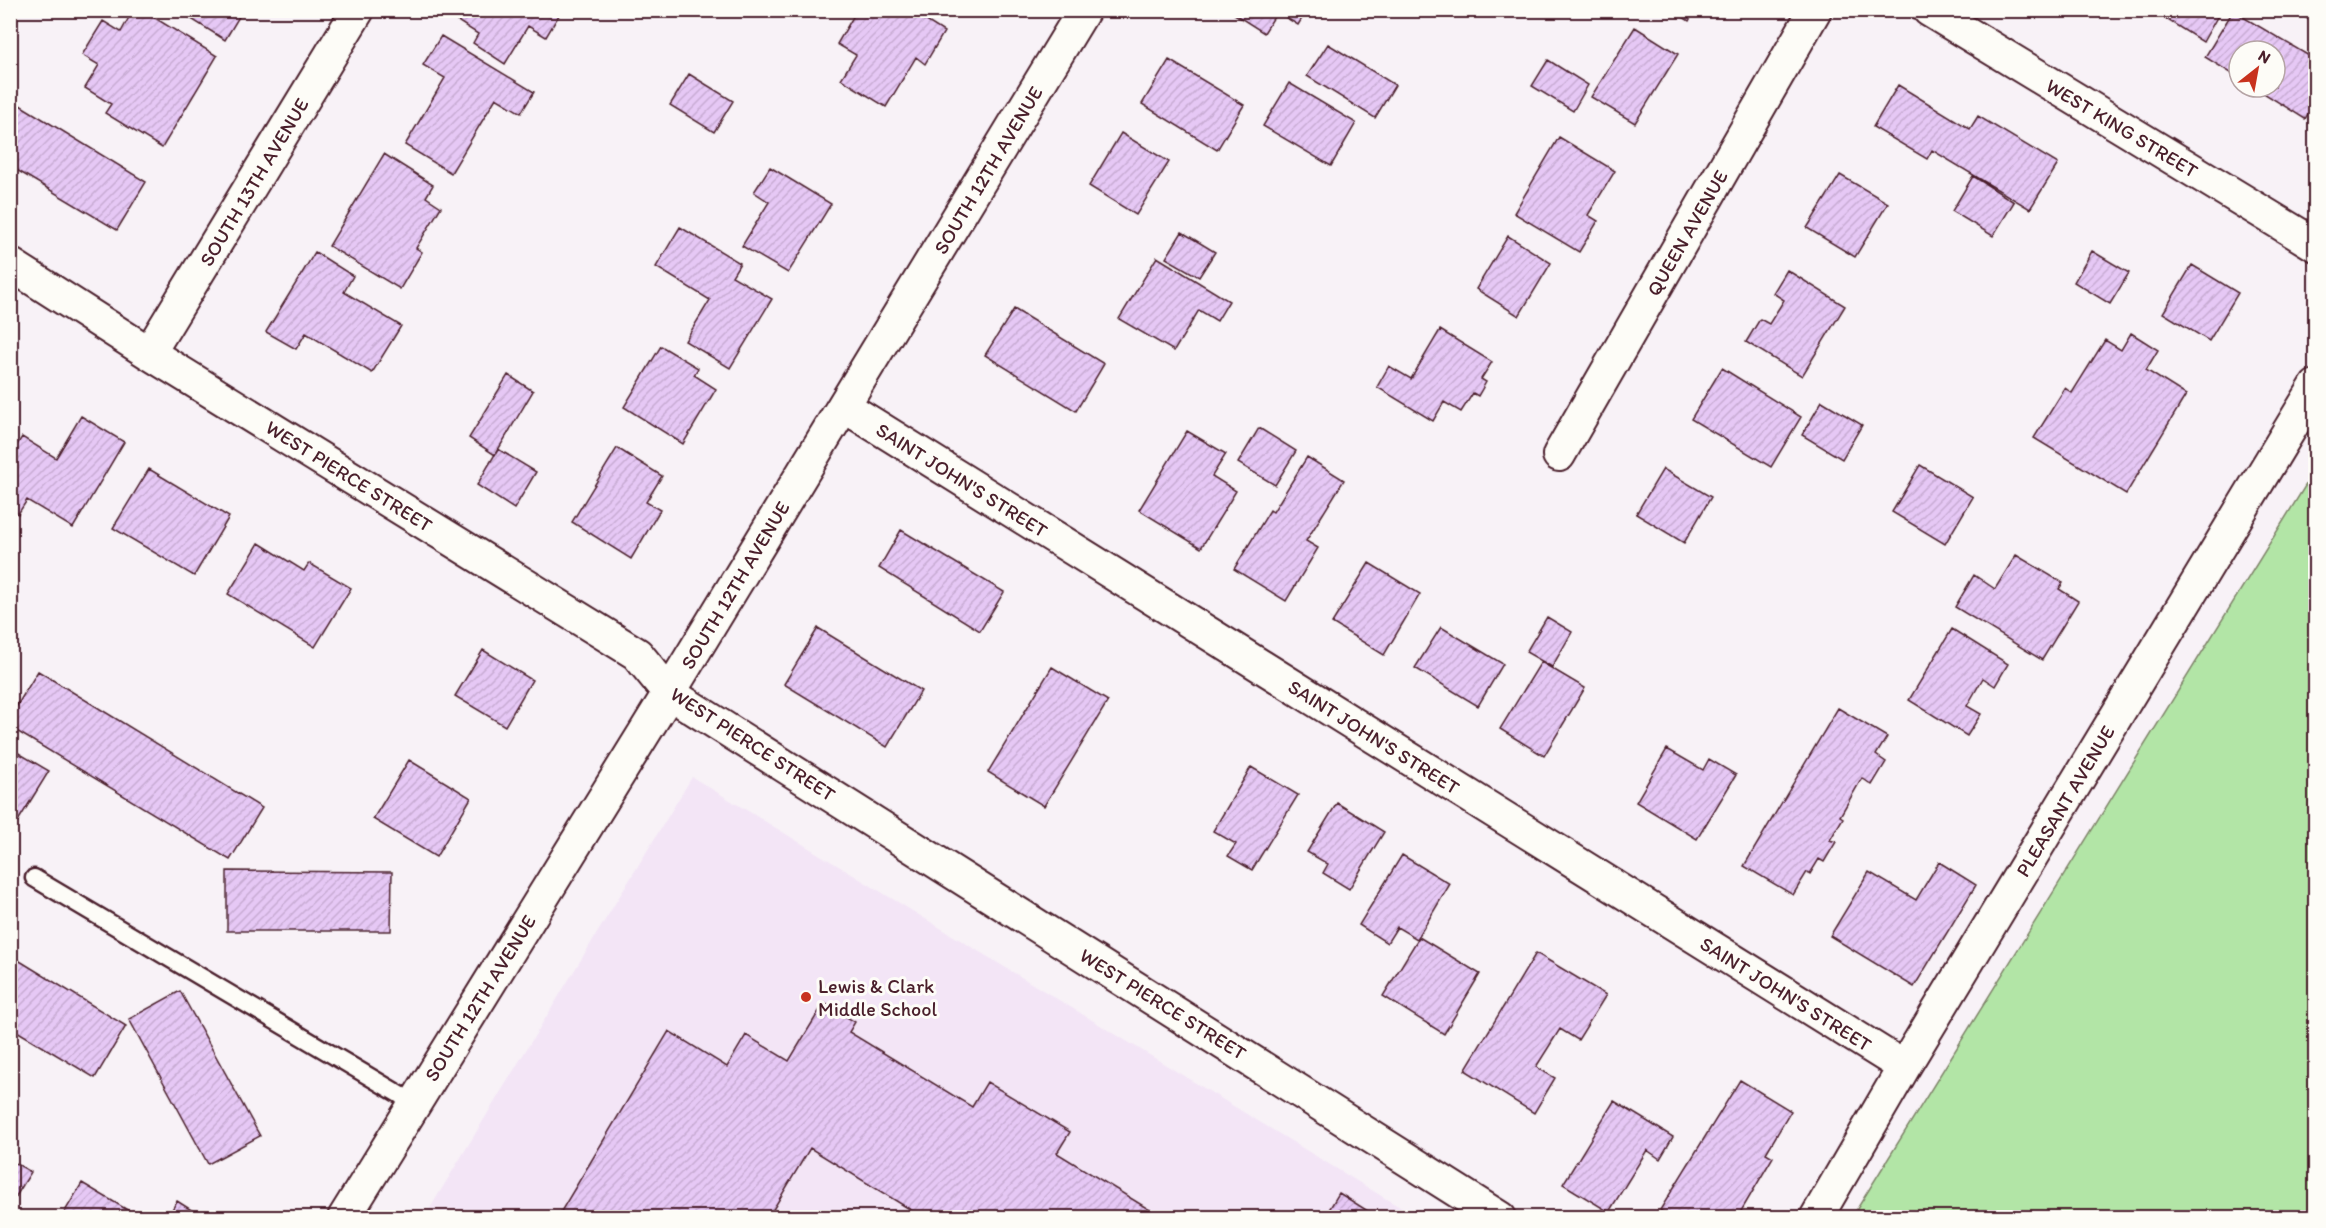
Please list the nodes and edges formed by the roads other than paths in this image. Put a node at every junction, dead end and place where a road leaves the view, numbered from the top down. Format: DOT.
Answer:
graph roads {
  1 [pos="358,10"];
  2 [pos="1084,10"];
  3 [pos="1815,10"];
  4 [pos="1929,10"];
  5 [pos="2316,245"];
  6 [pos="10,264"];
  7 [pos="149,353"];
  8 [pos="2316,386"];
  9 [pos="844,406"];
  10 [pos="1559,455"];
  11 [pos="669,693"];
  12 [pos="34,878"];
  13 [pos="1904,1067"];
  14 [pos="414,1103"];
  15 [pos="344,1218"];
  16 [pos="1500,1218"];
  17 [pos="1816,1218"];
  1 -- 7 [label="street, SOUTH 13TH AVENUE"];
  2 -- 9 [label="street, SOUTH 12TH AVENUE"];
  3 -- 10 [label="street, QUEEN AVENUE"];
  4 -- 5 [label="street, WEST KING STREET"];
  6 -- 7 [label="street, WEST PIERCE STREET"];
  7 -- 11 [label="street, WEST PIERCE STREET"];
  8 -- 13 [label="street, PLEASANT AVENUE"];
  9 -- 11 [label="street, SOUTH 12TH AVENUE"];
  9 -- 13 [label="street, SAINT JOHN'S STREET"];
  11 -- 14 [label="street, SOUTH 12TH AVENUE"];
  11 -- 16 [label="street, WEST PIERCE STREET"];
  12 -- 14 [label="lane"];
  13 -- 17 [label="street, PLEASANT AVENUE"];
  14 -- 15 [label="street, SOUTH 12TH AVENUE"];
}
